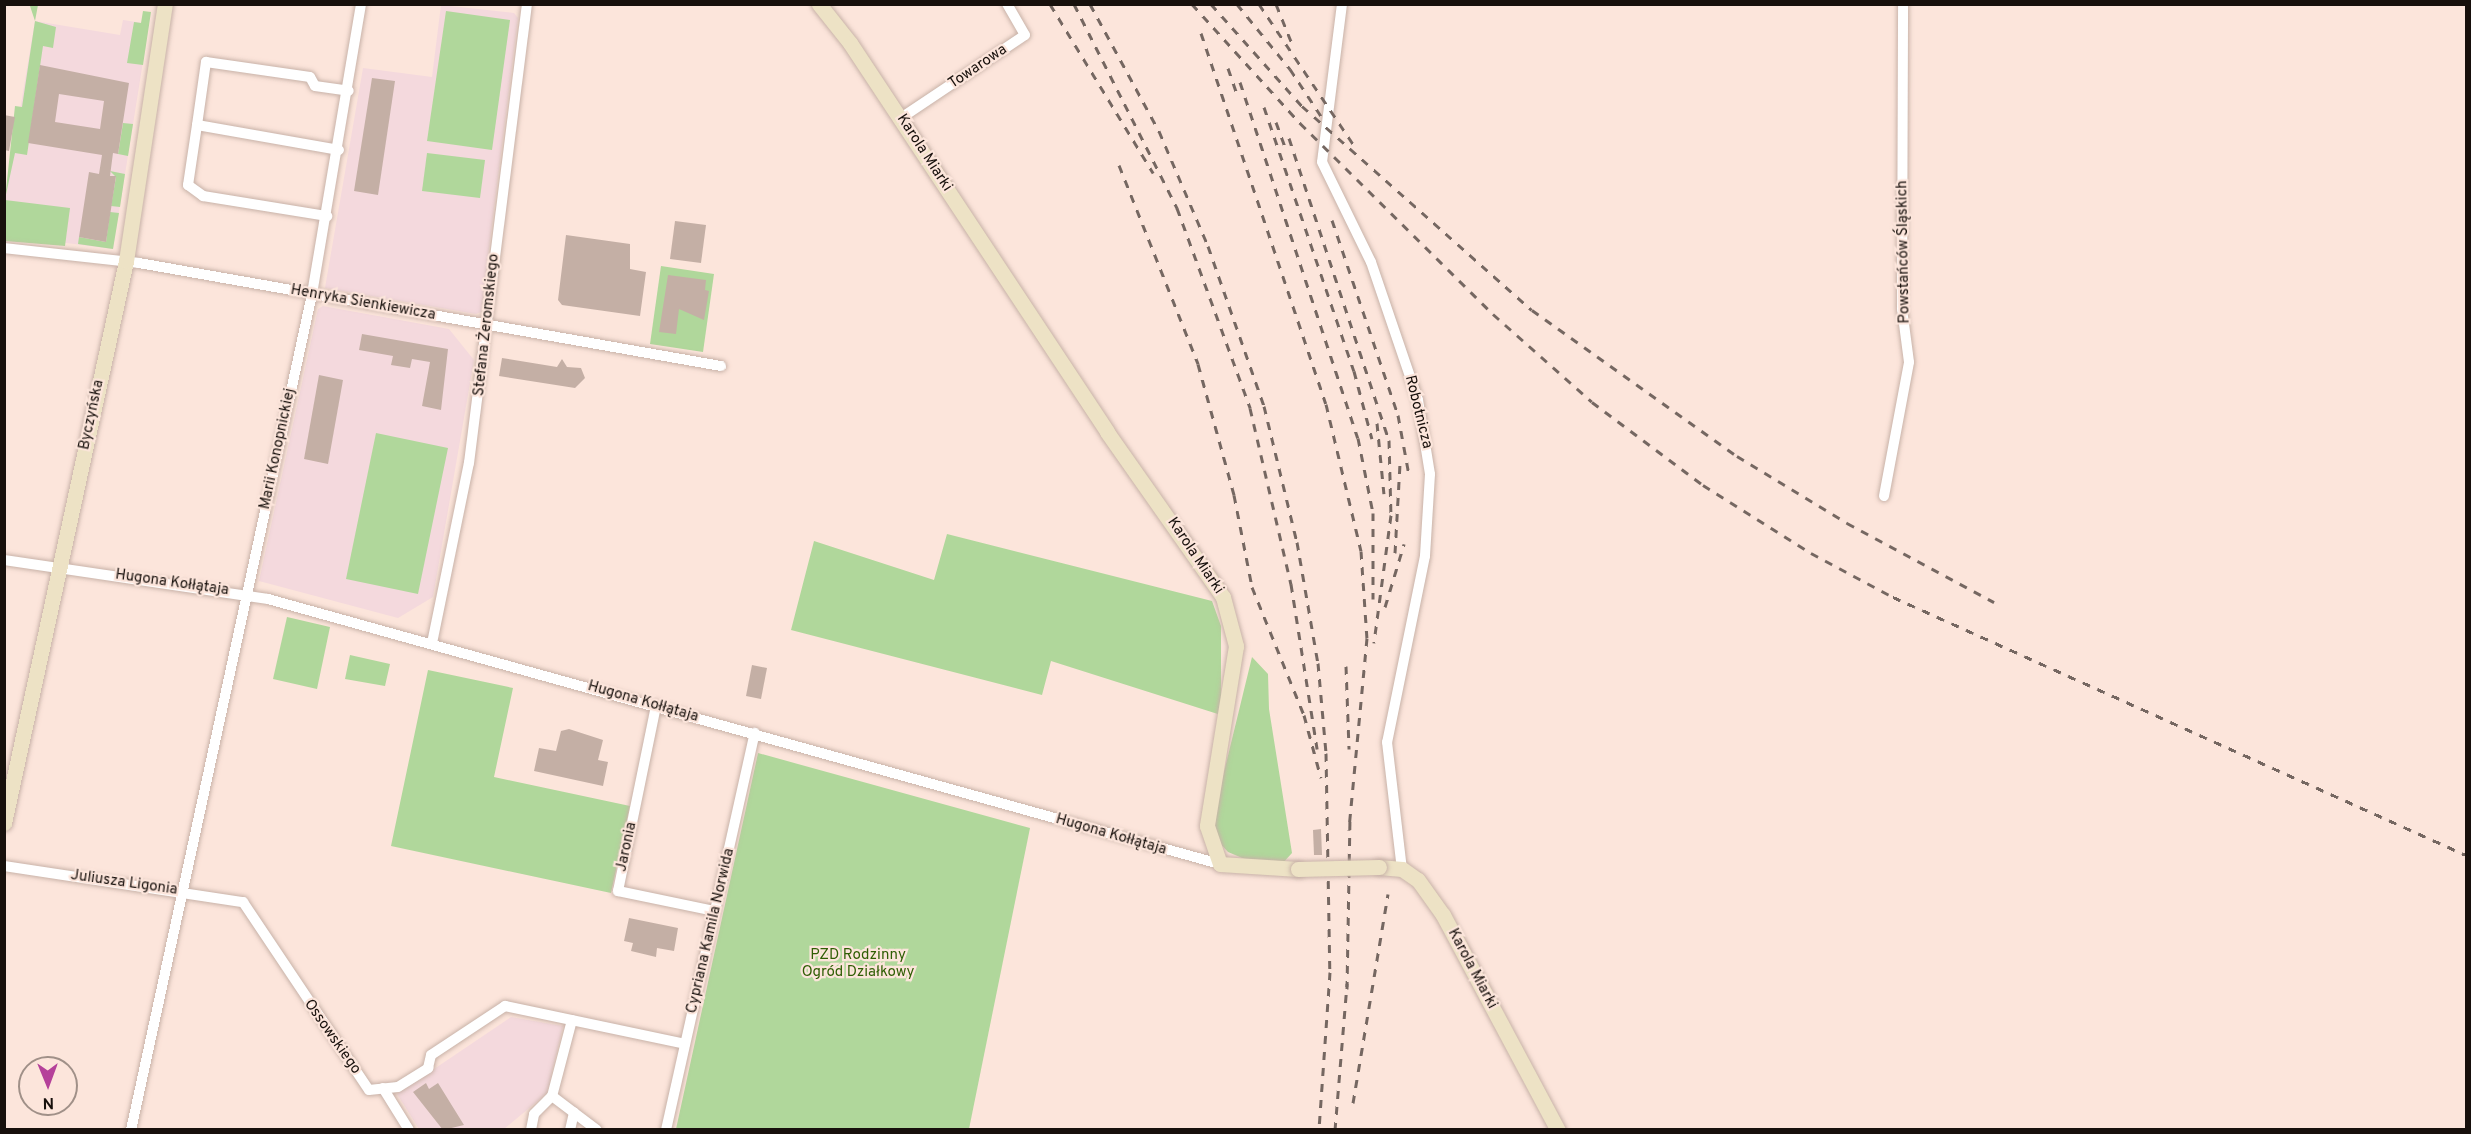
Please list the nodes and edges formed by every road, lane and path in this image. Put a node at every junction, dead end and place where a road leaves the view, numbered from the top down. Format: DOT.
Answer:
graph roads {
  1 [pos="165,4"];
  2 [pos="361,4"];
  3 [pos="527,4"];
  4 [pos="819,4"];
  5 [pos="1006,4"];
  6 [pos="1342,4"];
  7 [pos="1903,4"];
  8 [pos="350,91"];
  9 [pos="901,118"];
  10 [pos="197,124"];
  11 [pos="339,150"];
  12 [pos="327,216"];
  13 [pos="4,248"];
  14 [pos="126,261"];
  15 [pos="312,294"];
  16 [pos="488,325"];
  17 [pos="721,366"];
  18 [pos="1884,496"];
  19 [pos="4,560"];
  20 [pos="60,567"];
  21 [pos="247,594"];
  22 [pos="432,643"];
  23 [pos="656,706"];
  24 [pos="755,734"];
  25 [pos="4,823"];
  26 [pos="1220,864"];
  27 [pos="4,866"];
  28 [pos="1402,869"];
  29 [pos="183,892"];
  30 [pos="243,902"];
  31 [pos="715,911"];
  32 [pos="572,1020"];
  33 [pos="685,1044"];
  34 [pos="383,1088"];
  35 [pos="552,1096"];
  36 [pos="574,1112"];
  37 [pos="131,1130"];
  38 [pos="409,1130"];
  39 [pos="531,1130"];
  40 [pos="570,1130"];
  41 [pos="597,1130"];
  42 [pos="666,1130"];
  43 [pos="1558,1130"];
  1 -- 14 [label="street, Byczyńska"];
  2 -- 8 [label="street, Marii Konopnickiej"];
  3 -- 16 [label="street, Stefana Żeromskiego"];
  4 -- 9 [label="street, Karola Miarki"];
  5 -- 9 [label="street, Towarowa"];
  6 -- 28 [label="street, Robotnicza"];
  7 -- 18 [label="street, Powstańców Śląskich"];
  8 -- 10 [label="street"];
  8 -- 11 [label="street, Marii Konopnickiej"];
  9 -- 26 [label="street, Karola Miarki"];
  10 -- 11 [label="street"];
  10 -- 12 [label="street"];
  11 -- 12 [label="street, Marii Konopnickiej"];
  12 -- 15 [label="street, Marii Konopnickiej"];
  13 -- 14 [label="street, Henryka Sienkiewicza"];
  14 -- 15 [label="street, Henryka Sienkiewicza"];
  14 -- 20 [label="street, Byczyńska"];
  15 -- 16 [label="street, Henryka Sienkiewicza"];
  15 -- 21 [label="street, Marii Konopnickiej"];
  16 -- 17 [label="street, Henryka Sienkiewicza"];
  16 -- 22 [label="street, Stefana Żeromskiego"];
  19 -- 20 [label="street, Hugona Kołłątaja"];
  20 -- 21 [label="street, Hugona Kołłątaja"];
  20 -- 25 [label="street, Byczyńska"];
  21 -- 22 [label="street, Hugona Kołłątaja"];
  21 -- 29 [label="street, Marii Konopnickiej"];
  22 -- 23 [label="street, Hugona Kołłątaja"];
  23 -- 24 [label="street, Hugona Kołłątaja"];
  23 -- 31 [label="street, Jaronia"];
  24 -- 26 [label="street, Hugona Kołłątaja"];
  24 -- 31 [label="street, Cypriana Kamila Norwida"];
  26 -- 28 [label="street, bridge"];
  27 -- 29 [label="street, Juliusza Ligonia"];
  28 -- 43 [label="street, Karola Miarki"];
  29 -- 30 [label="street, Juliusza Ligonia"];
  29 -- 37 [label="street"];
  30 -- 34 [label="street, Ossowskiego"];
  31 -- 33 [label="street, Cypriana Kamila Norwida"];
  32 -- 33 [label="street"];
  32 -- 34 [label="street"];
  32 -- 35 [label="street"];
  33 -- 42 [label="street, Cypriana Kamila Norwida"];
  34 -- 38 [label="street"];
  35 -- 36 [label="street"];
  35 -- 39 [label="street"];
  36 -- 40 [label="street"];
  36 -- 41 [label="street"];
}
